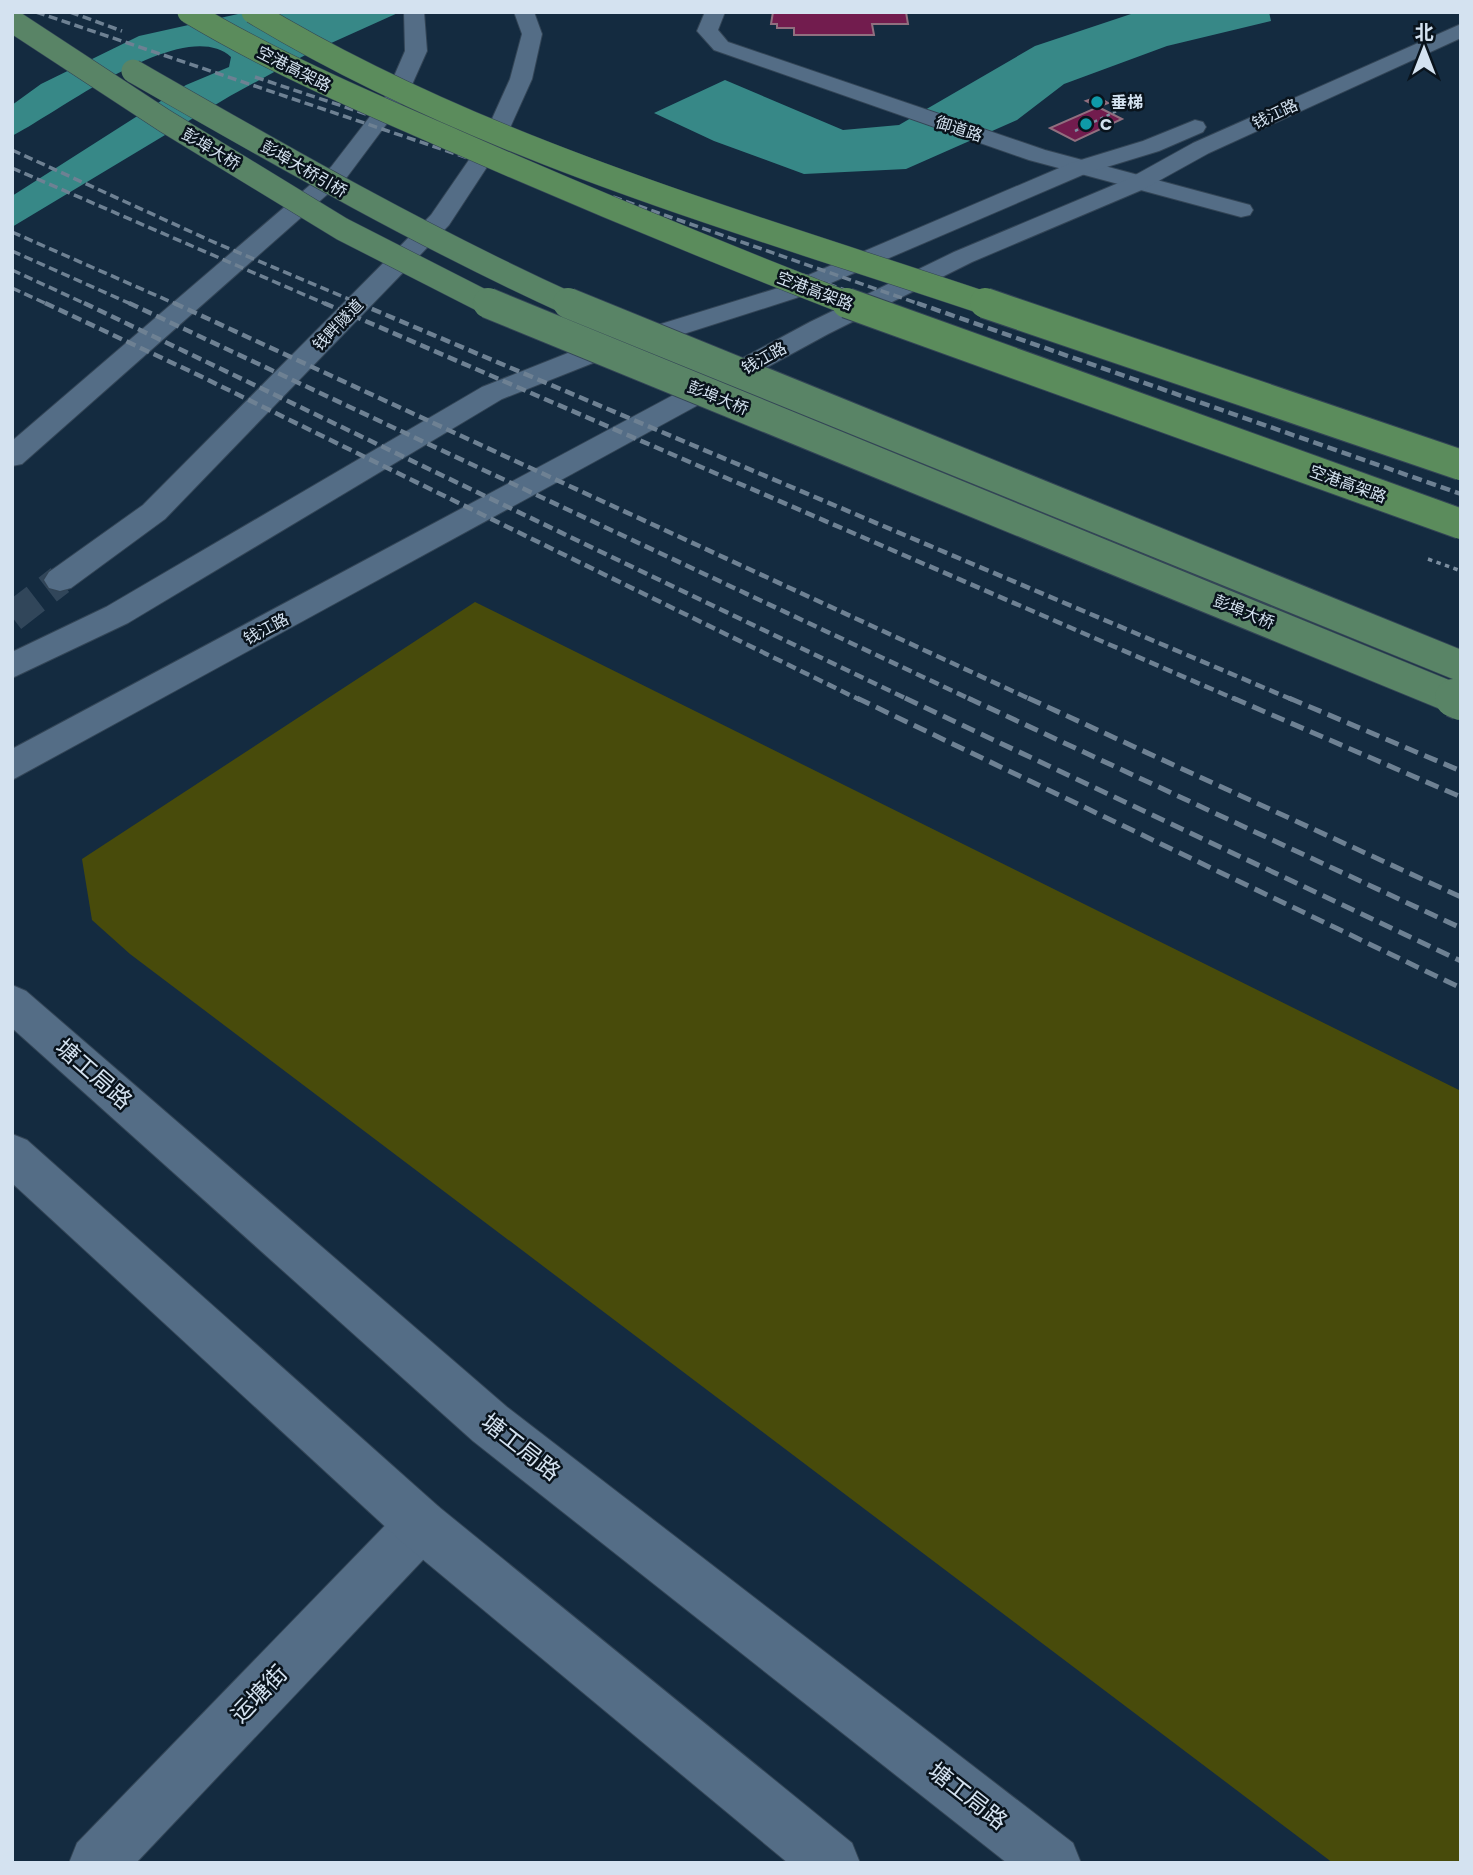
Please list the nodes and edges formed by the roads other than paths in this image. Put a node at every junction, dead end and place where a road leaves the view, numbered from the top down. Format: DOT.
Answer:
graph roads {
  1 [pos="189,12"];
  2 [pos="253,12"];
  3 [pos="414,12"];
  4 [pos="524,12"];
  5 [pos="715,12"];
  6 [pos="1456,12"];
  7 [pos="14,22"];
  8 [pos="1461,30"];
  9 [pos="113,58"];
  10 [pos="1079,168"];
  11 [pos="1136,184"];
  12 [pos="1241,210"];
  13 [pos="574,306"];
  14 [pos="12,457"];
  15 [pos="1461,465"];
  16 [pos="1461,524"];
  17 [pos="60,580"];
  18 [pos="12,666"];
  19 [pos="1461,666"];
  20 [pos="1461,701"];
  21 [pos="12,766"];
  22 [pos="12,1003"];
  23 [pos="12,1154"];
  24 [pos="421,1525"];
  25 [pos="97,1863"];
  26 [pos="832,1863"];
  27 [pos="1053,1863"];
  1 -- 16 [label="highway, 空港高架路, bridge"];
  2 -- 15 [label="highway, 空港高架路, bridge"];
  3 -- 14 [label="main road"];
  4 -- 17 [label="main road, 钱畔隧道"];
  5 -- 10 [label="main road, 御道路"];
  6 -- 10 [label="main road, 钱江路"];
  7 -- 20 [label="main road, 彭埠大桥, bridge"];
  8 -- 11 [label="main road, 钱江路"];
  9 -- 13 [label="main road, 彭埠大桥引桥, bridge"];
  10 -- 11 [label="main road, 御道路"];
  10 -- 18 [label="main road, 钱江路"];
  11 -- 12 [label="main road, 御道路"];
  11 -- 21 [label="main road, 钱江路"];
  13 -- 19 [label="main road, 彭埠大桥, bridge"];
  22 -- 27 [label="main road, 塘工局路"];
  23 -- 24 [label="main road"];
  24 -- 25 [label="main road, 运塘街"];
  24 -- 26 [label="main road"];
}
